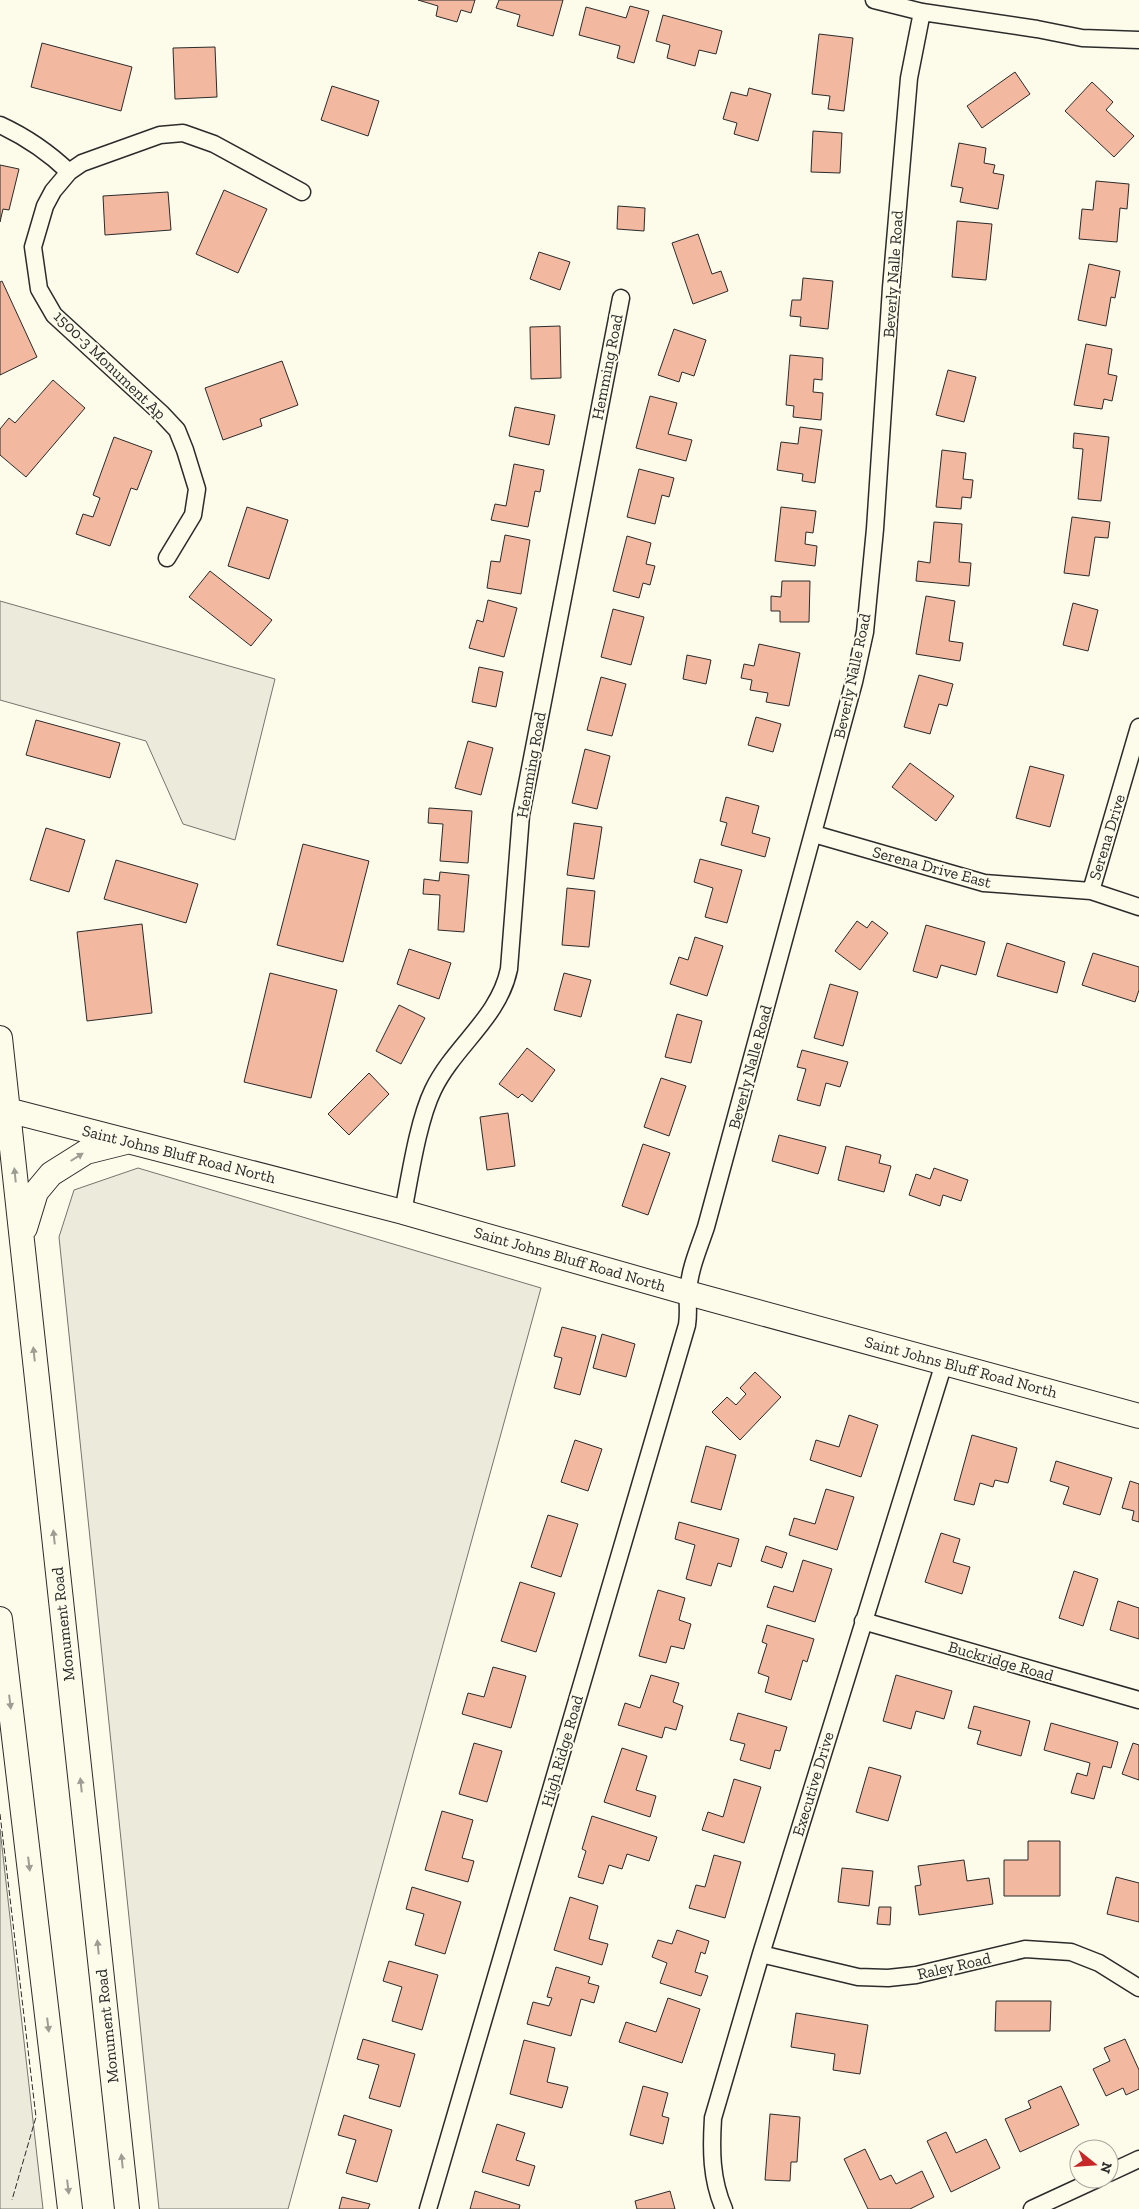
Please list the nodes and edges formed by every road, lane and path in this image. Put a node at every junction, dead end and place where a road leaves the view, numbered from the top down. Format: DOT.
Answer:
graph roads {
  1 [pos="874,0"];
  2 [pos="922,12"];
  3 [pos="1139,40"];
  4 [pos="0,125"];
  5 [pos="69,172"];
  6 [pos="302,192"];
  7 [pos="621,298"];
  8 [pos="167,558"];
  9 [pos="1139,727"];
  10 [pos="814,834"];
  11 [pos="1091,890"];
  12 [pos="1139,906"];
  13 [pos="0,1038"];
  14 [pos="4,1109"];
  15 [pos="129,1141"];
  16 [pos="403,1212"];
  17 [pos="22,1237"];
  18 [pos="688,1293"];
  19 [pos="944,1363"];
  20 [pos="1139,1416"];
  21 [pos="0,1619"];
  22 [pos="863,1621"];
  23 [pos="1139,1700"];
  24 [pos="761,1954"];
  25 [pos="1139,1988"];
  26 [pos="1139,2160"];
  27 [pos="1119,2169"];
  28 [pos="1075,2189"];
  29 [pos="70,2209"];
  30 [pos="127,2209"];
  31 [pos="428,2209"];
  32 [pos="724,2209"];
  33 [pos="1032,2209"];
  1 -- 2 [label="street"];
  2 -- 3 [label="street"];
  2 -- 10 [label="street, Beverly Nalle Road"];
  4 -- 5 [label="street"];
  5 -- 6 [label="street"];
  5 -- 8 [label="street, 1500-3 Monument Ap"];
  7 -- 16 [label="street, Hemming Road"];
  9 -- 11 [label="street, Serena Drive"];
  10 -- 11 [label="street, Serena Drive East"];
  10 -- 18 [label="street, Beverly Nalle Road"];
  11 -- 12 [label="street, Serena Drive East"];
  13 -- 14 [label="main road, Monument Road"];
  14 -- 15 [label="main road, Saint Johns Bluff Road North"];
  17 -- 14 [label="main road, Monument Road, one-way"];
  15 -- 16 [label="main road, Saint Johns Bluff Road North"];
  17 -- 15 [label="main road, one-way"];
  16 -- 18 [label="main road, Saint Johns Bluff Road North"];
  30 -- 17 [label="main road, Monument Road, one-way"];
  18 -- 19 [label="main road, Saint Johns Bluff Road North"];
  18 -- 31 [label="street, High Ridge Road"];
  19 -- 20 [label="main road, Saint Johns Bluff Road North"];
  19 -- 22 [label="street, Executive Drive"];
  21 -- 29 [label="main road, one-way"];
  22 -- 23 [label="street, Buckridge Road"];
  22 -- 24 [label="street, Executive Drive"];
  24 -- 25 [label="street, Raley Road"];
  24 -- 32 [label="street, Executive Drive"];
  26 -- 27 [label="street"];
  28 -- 33 [label="street"];
}
